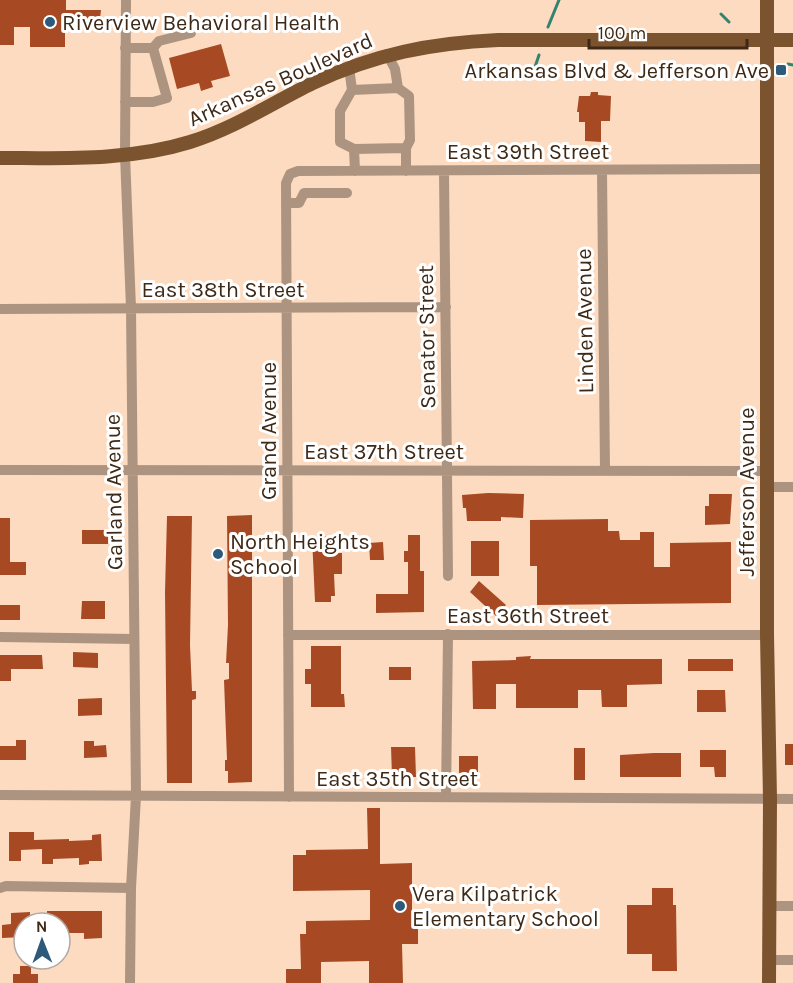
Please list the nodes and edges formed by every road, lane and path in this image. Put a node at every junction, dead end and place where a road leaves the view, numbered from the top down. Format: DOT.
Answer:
graph roads {
  1 [pos="126,0"];
  2 [pos="767,0"];
  3 [pos="191,33"];
  4 [pos="767,40"];
  5 [pos="793,40"];
  6 [pos="125,48"];
  7 [pos="153,48"];
  8 [pos="387,54"];
  9 [pos="349,67"];
  10 [pos="398,87"];
  11 [pos="352,90"];
  12 [pos="125,102"];
  13 [pos="406,148"];
  14 [pos="354,149"];
  15 [pos="125,155"];
  16 [pos="0,158"];
  17 [pos="767,169"];
  18 [pos="602,170"];
  19 [pos="355,171"];
  20 [pos="406,171"];
  21 [pos="444,171"];
  22 [pos="290,174"];
  23 [pos="347,193"];
  24 [pos="286,203"];
  25 [pos="130,308"];
  26 [pos="286,308"];
  27 [pos="446,308"];
  28 [pos="0,309"];
  29 [pos="0,470"];
  30 [pos="132,471"];
  31 [pos="288,471"];
  32 [pos="447,471"];
  33 [pos="605,471"];
  34 [pos="767,471"];
  35 [pos="767,487"];
  36 [pos="793,487"];
  37 [pos="448,576"];
  38 [pos="448,634"];
  39 [pos="288,635"];
  40 [pos="767,635"];
  41 [pos="0,637"];
  42 [pos="134,639"];
  43 [pos="0,795"];
  44 [pos="136,796"];
  45 [pos="289,797"];
  46 [pos="446,797"];
  47 [pos="770,799"];
  48 [pos="793,799"];
  49 [pos="0,888"];
  50 [pos="131,888"];
  51 [pos="770,906"];
  52 [pos="793,906"];
  53 [pos="769,960"];
  54 [pos="793,960"];
  55 [pos="130,983"];
  56 [pos="769,983"];
  1 -- 6 [label="street, Garland Avenue"];
  2 -- 4 [label="main road, Jefferson Avenue"];
  3 -- 7 [label="street"];
  4 -- 5 [label="main road, Arkansas Boulevard"];
  4 -- 8 [label="main road, Arkansas Boulevard"];
  4 -- 17 [label="main road, Jefferson Avenue"];
  6 -- 7 [label="street"];
  6 -- 12 [label="street, Garland Avenue"];
  7 -- 12 [label="street"];
  8 -- 9 [label="main road, Arkansas Boulevard"];
  8 -- 10 [label="street"];
  9 -- 11 [label="street"];
  9 -- 15 [label="main road, Arkansas Boulevard"];
  10 -- 11 [label="street"];
  10 -- 13 [label="street"];
  11 -- 14 [label="street"];
  12 -- 15 [label="street, Garland Avenue"];
  13 -- 14 [label="street"];
  13 -- 20 [label="street"];
  14 -- 19 [label="street"];
  15 -- 16 [label="main road, Arkansas Boulevard"];
  15 -- 25 [label="street, Garland Avenue"];
  17 -- 18 [label="street, East 39th Street"];
  17 -- 34 [label="main road, Jefferson Avenue"];
  18 -- 21 [label="street, East 39th Street"];
  18 -- 33 [label="street, Linden Avenue"];
  19 -- 20 [label="street, East 39th Street"];
  19 -- 22 [label="street, East 39th Street"];
  20 -- 21 [label="street, East 39th Street"];
  21 -- 27 [label="street, Senator Street"];
  22 -- 24 [label="street, Grand Avenue"];
  23 -- 24 [label="street"];
  24 -- 26 [label="street, Grand Avenue"];
  25 -- 26 [label="street, East 38th Street"];
  25 -- 28 [label="street, East 38th Street"];
  25 -- 30 [label="street, Garland Avenue"];
  26 -- 27 [label="street, East 38th Street"];
  26 -- 31 [label="street, Grand Avenue"];
  27 -- 32 [label="street, Senator Street"];
  29 -- 30 [label="street, East 37th Street"];
  30 -- 31 [label="street, East 37th Street"];
  30 -- 42 [label="street, Garland Avenue"];
  31 -- 32 [label="street, East 37th Street"];
  31 -- 39 [label="street, Grand Avenue"];
  32 -- 33 [label="street, East 37th Street"];
  32 -- 37 [label="street, Senator Street"];
  33 -- 34 [label="street, East 37th Street"];
  34 -- 35 [label="main road, Jefferson Avenue"];
  35 -- 36 [label="street"];
  35 -- 40 [label="main road, Jefferson Avenue"];
  38 -- 39 [label="street, East 36th Street"];
  38 -- 40 [label="street, East 36th Street"];
  38 -- 46 [label="street"];
  39 -- 45 [label="street, Grand Avenue"];
  40 -- 47 [label="main road, Jefferson Avenue"];
  41 -- 42 [label="street"];
  42 -- 44 [label="street, Garland Avenue"];
  43 -- 44 [label="street, East 35th Street"];
  44 -- 45 [label="street, East 35th Street"];
  44 -- 50 [label="street, Garland Avenue"];
  45 -- 46 [label="street, East 35th Street"];
  46 -- 47 [label="street, East 35th Street"];
  47 -- 48 [label="street, East 35th Street"];
  47 -- 51 [label="main road, Jefferson Avenue"];
  49 -- 50 [label="street"];
  50 -- 55 [label="street, Garland Avenue"];
  51 -- 52 [label="street"];
  51 -- 53 [label="main road, Jefferson Avenue"];
  53 -- 54 [label="street"];
  53 -- 56 [label="main road, Jefferson Avenue"];
}
